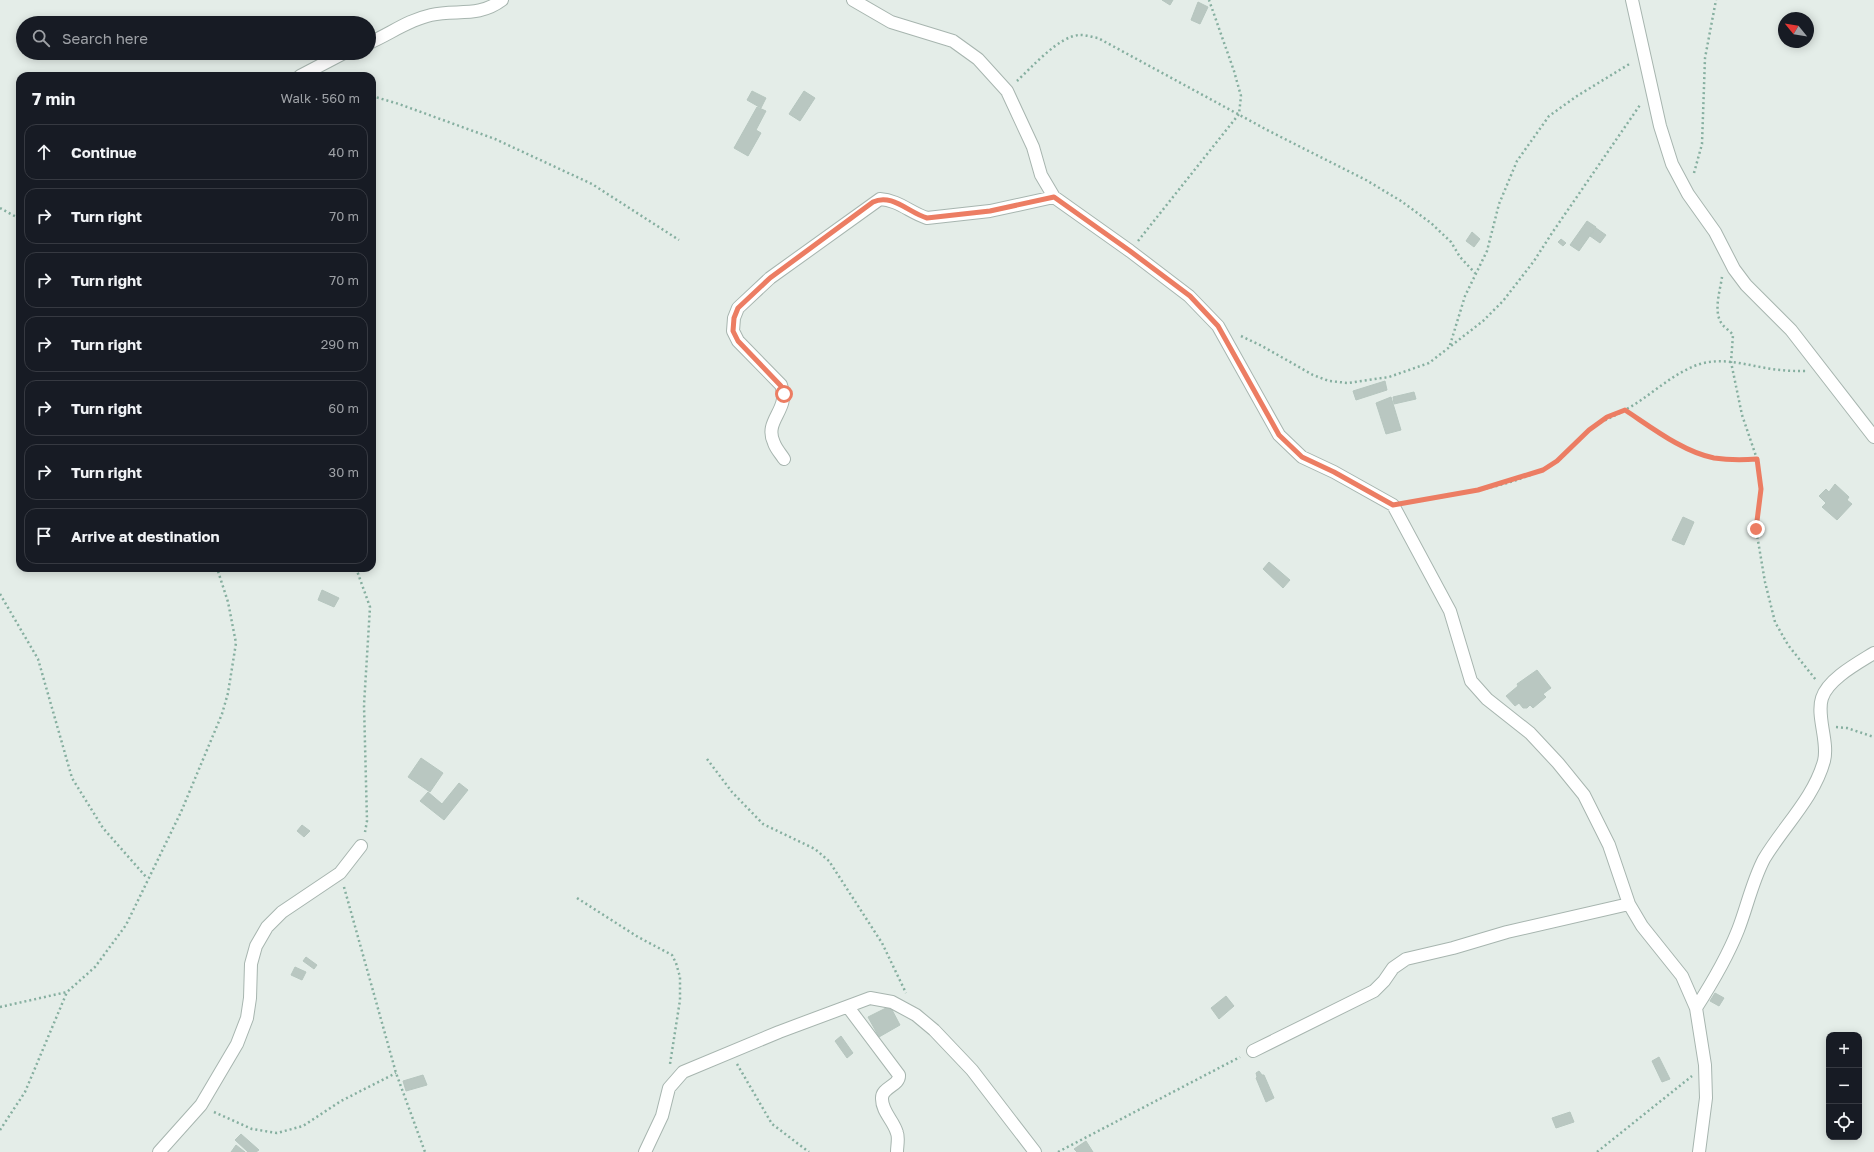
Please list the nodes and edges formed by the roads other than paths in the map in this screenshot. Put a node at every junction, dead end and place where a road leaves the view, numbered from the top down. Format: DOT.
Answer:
graph roads {
  1 [pos="502,0"];
  2 [pos="853,0"];
  3 [pos="1632,0"];
  4 [pos="376,39"];
  5 [pos="331,60"];
  6 [pos="308,72"];
  7 [pos="1054,197"];
  8 [pos="1874,437"];
  9 [pos="784,460"];
  10 [pos="1874,653"];
  11 [pos="361,846"];
  12 [pos="1629,904"];
  13 [pos="848,1006"];
  14 [pos="1696,1008"];
  15 [pos="1252,1051"];
  16 [pos="159,1152"];
  17 [pos="645,1152"];
  18 [pos="897,1152"];
  19 [pos="1035,1152"];
  20 [pos="1699,1152"];
  1 -- 4 [label="street"];
  2 -- 7 [label="street"];
  3 -- 8 [label="street"];
  5 -- 6 [label="street"];
  7 -- 9 [label="street"];
  7 -- 12 [label="street"];
  10 -- 14 [label="street"];
  11 -- 16 [label="street"];
  12 -- 14 [label="street"];
  12 -- 15 [label="street"];
  13 -- 17 [label="street"];
  13 -- 18 [label="street"];
  13 -- 19 [label="street"];
  14 -- 20 [label="street"];
}
